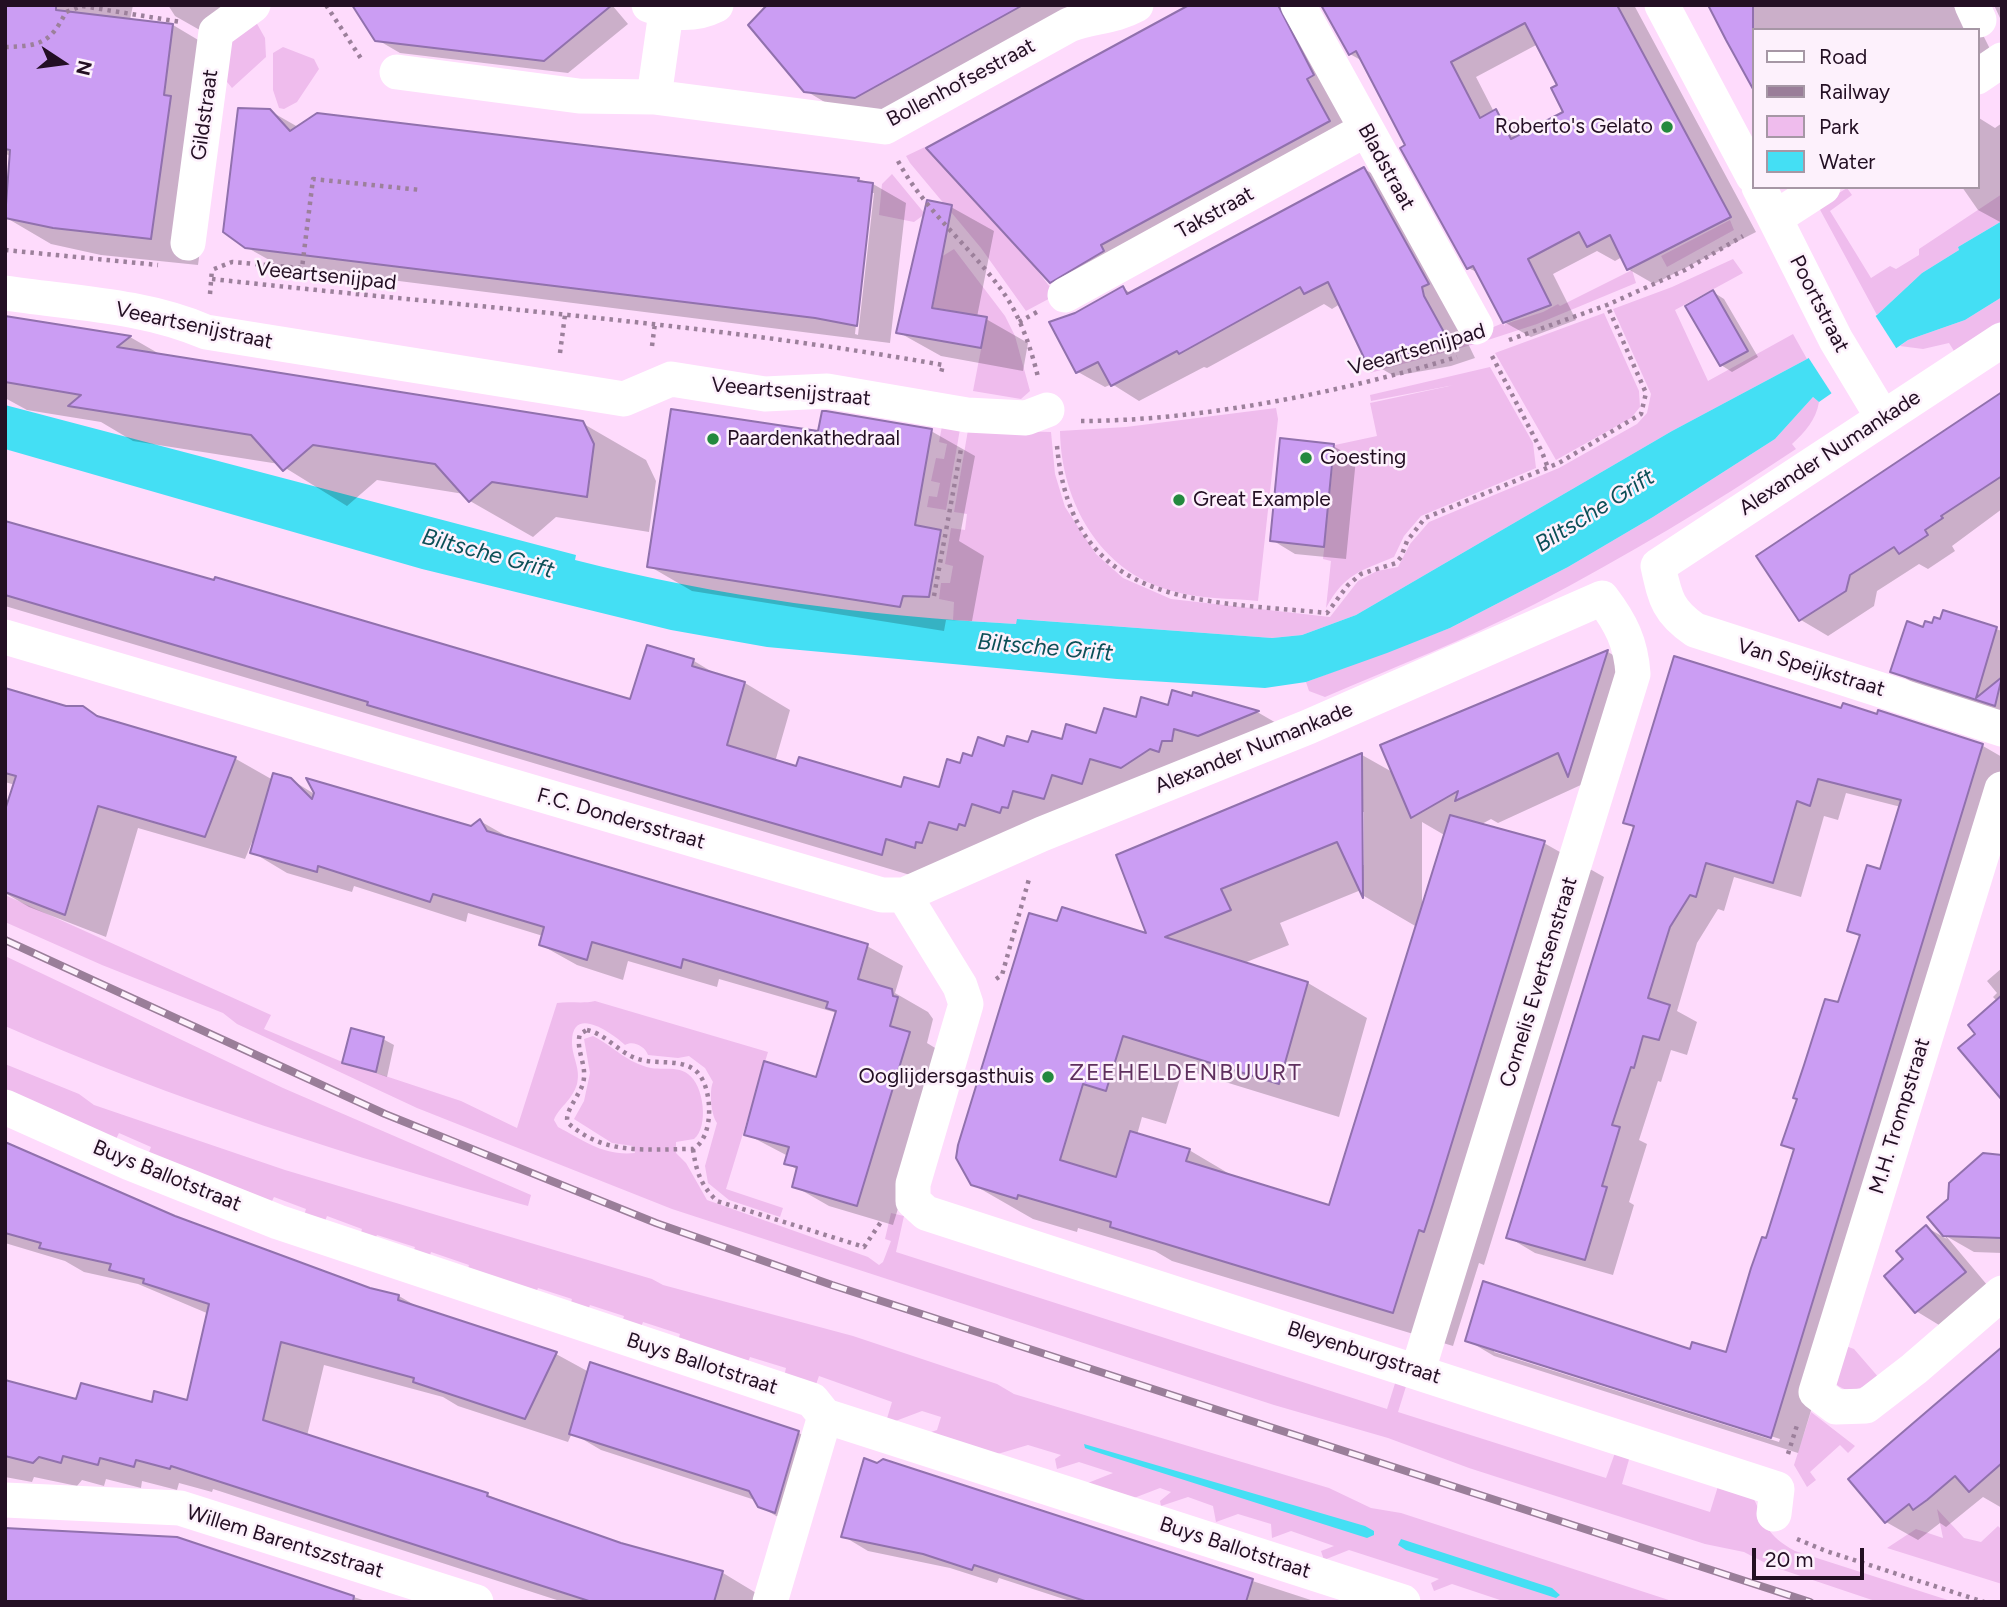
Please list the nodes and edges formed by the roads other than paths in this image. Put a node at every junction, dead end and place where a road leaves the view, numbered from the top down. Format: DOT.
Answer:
graph roads {
  1 [pos="253,5"];
  2 [pos="716,5"];
  3 [pos="1136,5"];
  4 [pos="1298,5"];
  5 [pos="1662,5"];
  6 [pos="657,9"];
  7 [pos="2002,60"];
  8 [pos="397,72"];
  9 [pos="1979,76"];
  10 [pos="654,97"];
  11 [pos="1365,130"];
  12 [pos="1752,174"];
  13 [pos="1760,189"];
  14 [pos="1820,189"];
  15 [pos="1774,218"];
  16 [pos="187,259"];
  17 [pos="5,293"];
  18 [pos="1065,295"];
  19 [pos="2002,340"];
  20 [pos="1482,343"];
  21 [pos="1051,414"];
  22 [pos="1884,418"];
  23 [pos="1658,566"];
  24 [pos="1602,598"];
  25 [pos="5,637"];
  26 [pos="2002,729"];
  27 [pos="2002,789"];
  28 [pos="904,895"];
  29 [pos="5,1107"];
  30 [pos="2002,1293"];
  31 [pos="1418,1370"];
  32 [pos="825,1416"];
  33 [pos="5,1500"];
  34 [pos="1775,1501"];
  35 [pos="477,1602"];
  36 [pos="770,1602"];
  37 [pos="1403,1602"];
  1 -- 16 [label="street, Gildstraat"];
  2 -- 6 [label="street"];
  3 -- 10 [label="street, Bollenhofsestraat"];
  4 -- 11 [label="street, Bladstraat"];
  5 -- 12 [label="street"];
  6 -- 10 [label="street"];
  7 -- 9 [label="street"];
  8 -- 10 [label="street, Bollenhofsestraat"];
  11 -- 18 [label="street, Takstraat"];
  11 -- 20 [label="street, Bladstraat"];
  13 -- 15 [label="street, Poortstraat"];
  14 -- 15 [label="street"];
  15 -- 22 [label="street, Poortstraat"];
  17 -- 21 [label="street, Veeartsenijstraat"];
  19 -- 22 [label="street, Alexander Numankade"];
  22 -- 23 [label="street, Alexander Numankade"];
  23 -- 26 [label="street, Van Speijkstraat"];
  24 -- 28 [label="street, Alexander Numankade"];
  24 -- 31 [label="street, Cornelis Evertsenstraat"];
  25 -- 28 [label="street, F.C. Dondersstraat"];
  27 -- 30 [label="street, M.H. Trompstraat"];
  28 -- 31 [label="street, Bleyenburgstraat"];
  29 -- 32 [label="street, Buys Ballotstraat"];
  31 -- 34 [label="street, Bleyenburgstraat"];
  32 -- 36 [label="street"];
  32 -- 37 [label="street, Buys Ballotstraat"];
  33 -- 35 [label="street, Willem Barentszstraat"];
}
